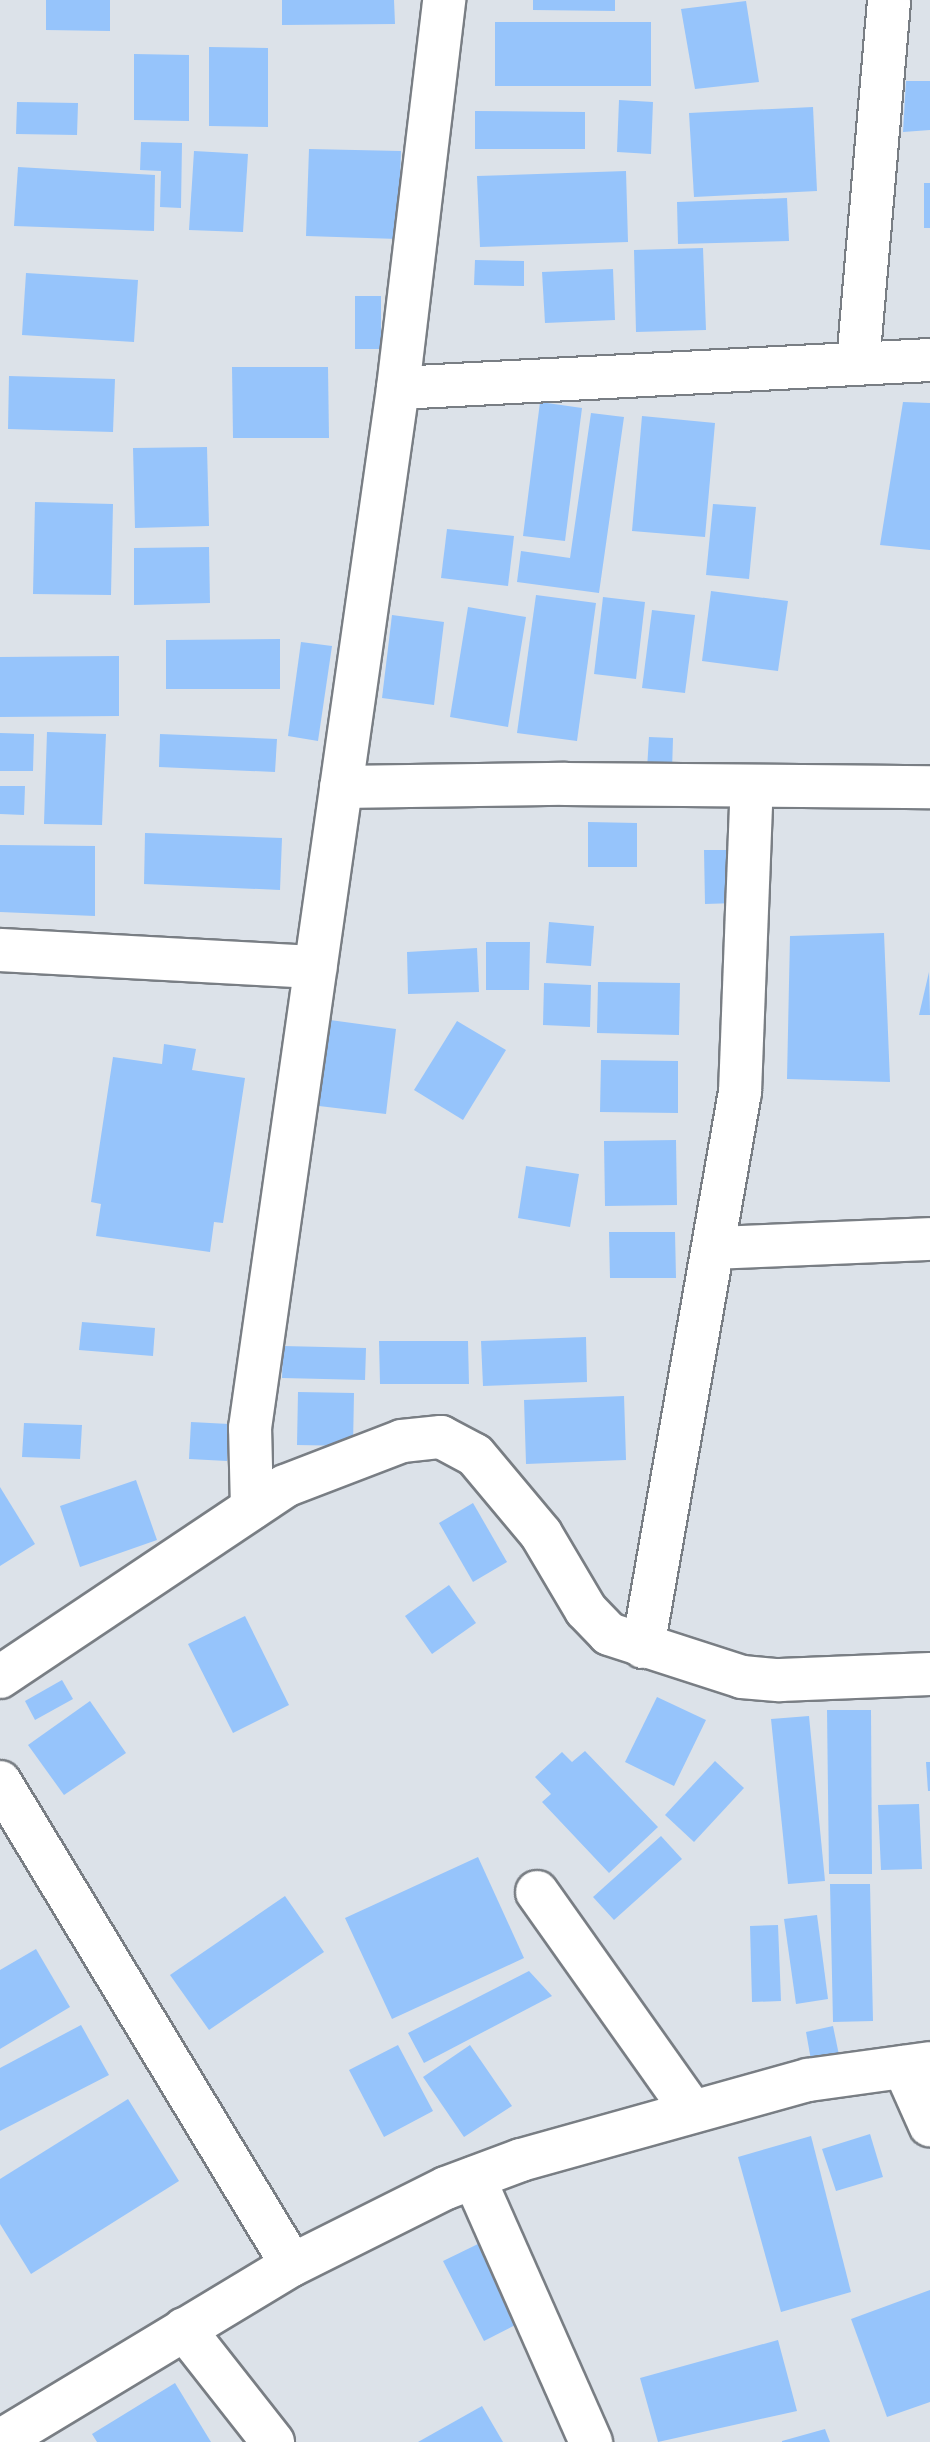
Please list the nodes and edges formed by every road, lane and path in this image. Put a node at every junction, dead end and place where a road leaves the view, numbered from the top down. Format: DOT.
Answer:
graph roads {
  1 [pos="444,0"];
  2 [pos="889,0"];
  3 [pos="930,360"];
  4 [pos="858,363"];
  5 [pos="398,388"];
  6 [pos="752,786"];
  7 [pos="341,787"];
  8 [pos="930,787"];
  9 [pos="0,950"];
  10 [pos="316,967"];
  11 [pos="930,1239"];
  12 [pos="715,1248"];
  13 [pos="252,1508"];
  14 [pos="643,1647"];
  15 [pos="930,1674"];
  16 [pos="0,1677"];
  17 [pos="0,1782"];
  18 [pos="537,1892"];
  19 [pos="917,2065"];
  20 [pos="692,2111"];
  21 [pos="930,2125"];
  22 [pos="474,2178"];
  23 [pos="292,2265"];
  24 [pos="184,2329"];
  25 [pos="0,2441"];
  26 [pos="273,2442"];
  27 [pos="591,2442"];
  1 -- 5 [label="street"];
  2 -- 4 [label="street"];
  3 -- 4 [label="street"];
  4 -- 5 [label="street"];
  5 -- 7 [label="street"];
  6 -- 7 [label="street"];
  6 -- 8 [label="street"];
  6 -- 12 [label="street"];
  7 -- 10 [label="street"];
  9 -- 10 [label="street"];
  10 -- 13 [label="street"];
  11 -- 12 [label="street"];
  12 -- 14 [label="street"];
  13 -- 14 [label="street"];
  13 -- 16 [label="street"];
  14 -- 15 [label="street"];
  17 -- 23 [label="street"];
  18 -- 20 [label="street"];
  19 -- 20 [label="street"];
  19 -- 21 [label="street"];
  20 -- 22 [label="street"];
  22 -- 23 [label="street"];
  22 -- 27 [label="street"];
  23 -- 24 [label="street"];
  24 -- 25 [label="street"];
  24 -- 26 [label="street"];
}
